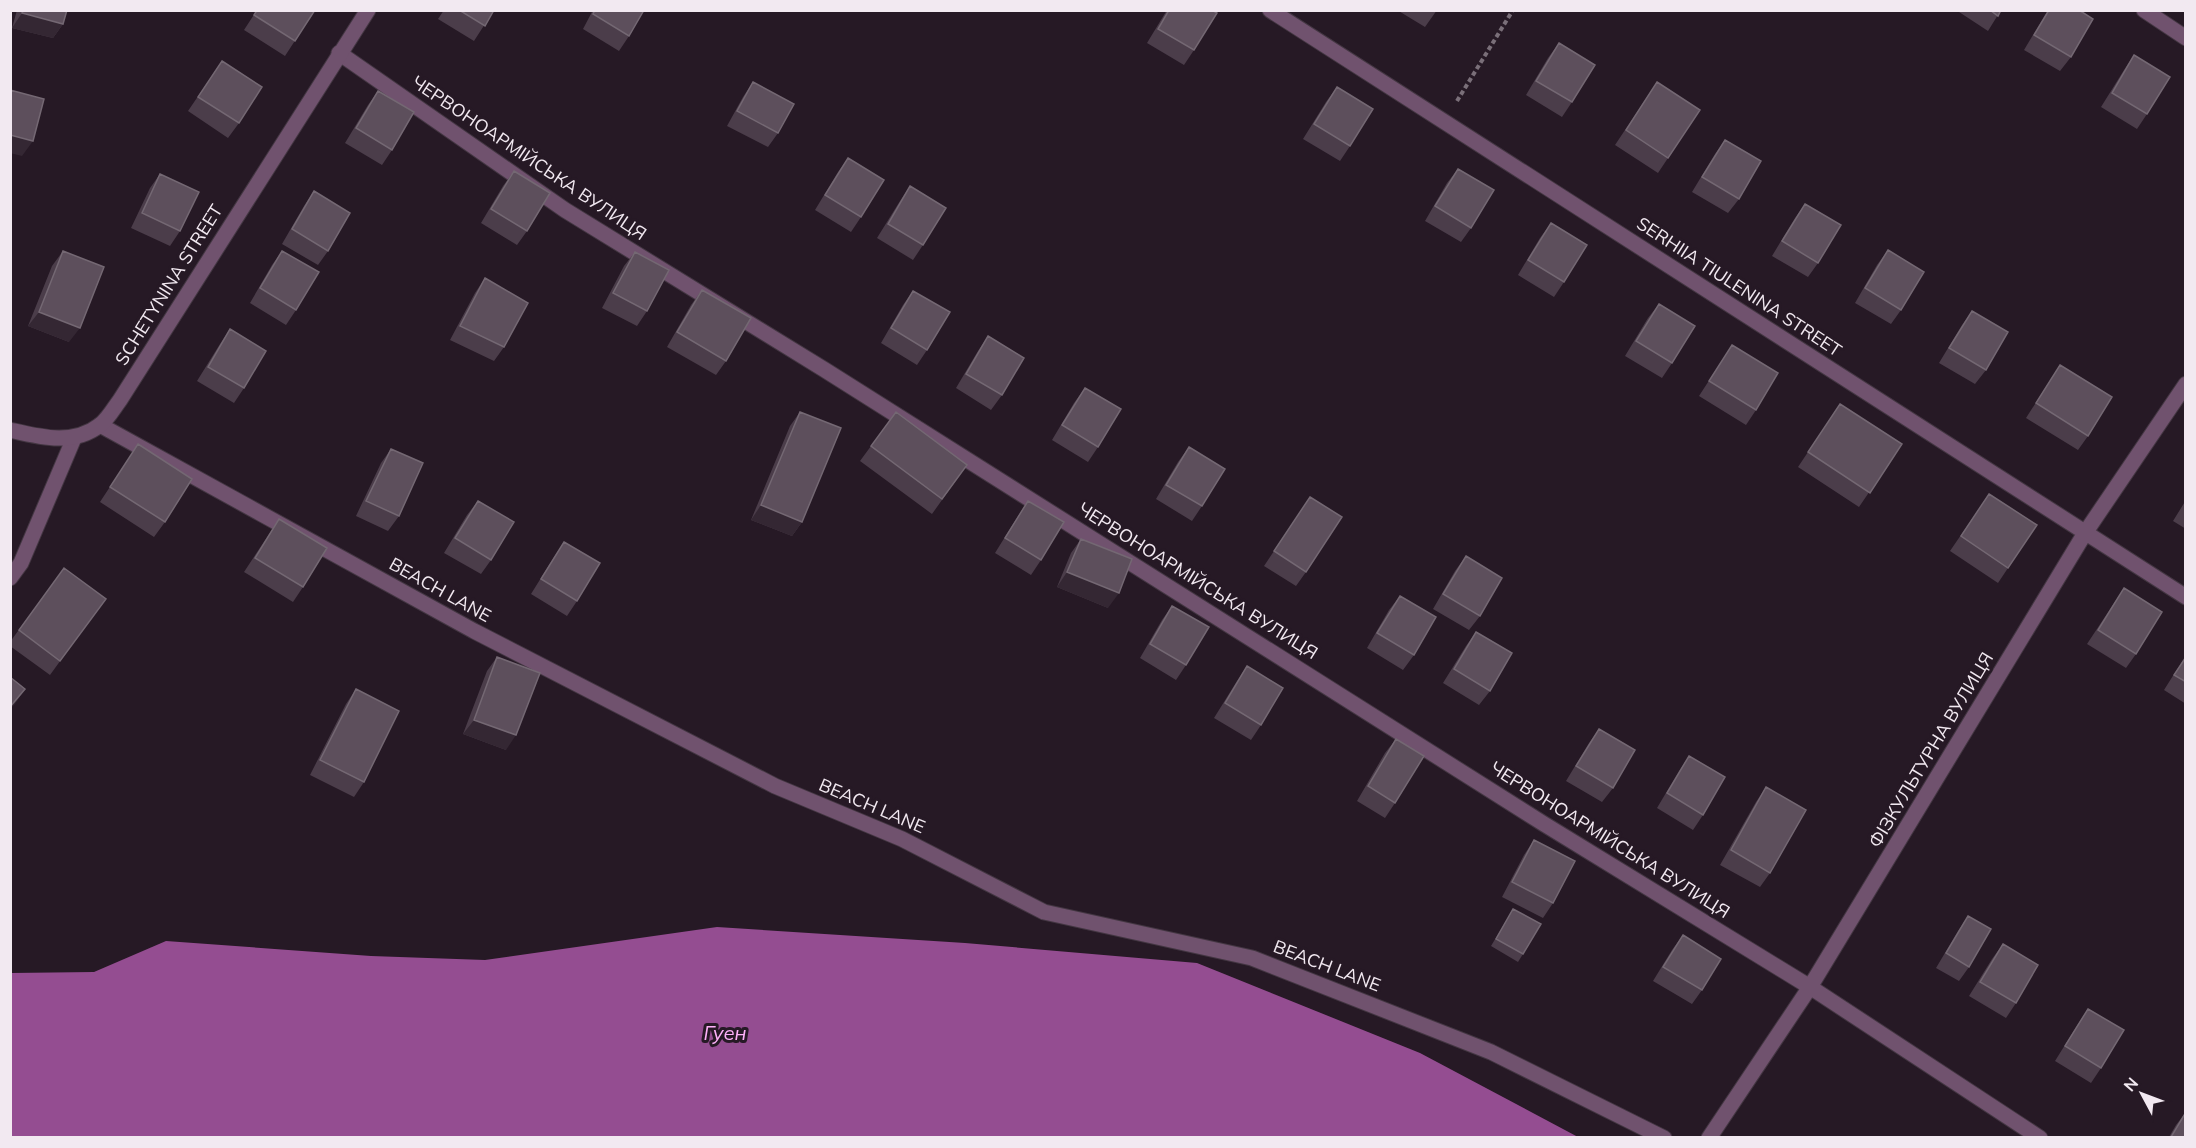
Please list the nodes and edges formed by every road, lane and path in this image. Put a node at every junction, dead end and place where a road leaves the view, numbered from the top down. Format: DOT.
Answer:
graph roads {
  1 [pos="368,10"];
  2 [pos="1270,10"];
  3 [pos="1513,10"];
  4 [pos="2144,10"];
  5 [pos="2186,38"];
  6 [pos="339,53"];
  7 [pos="1444,121"];
  8 [pos="2186,384"];
  9 [pos="100,425"];
  10 [pos="10,430"];
  11 [pos="75,438"];
  12 [pos="2085,533"];
  13 [pos="10,578"];
  14 [pos="2186,597"];
  15 [pos="1810,987"];
  16 [pos="1664,1137"];
  17 [pos="1709,1137"];
  18 [pos="2040,1137"];
  1 -- 6 [label="street, SCHETYNINA STREET"];
  2 -- 7 [label="street, SERHIIA TIULENINA STREET"];
  3 -- 7 [label="path"];
  4 -- 5 [label="street"];
  6 -- 9 [label="street, SCHETYNINA STREET"];
  6 -- 15 [label="street, ЧЕРВОНОАРМІЙСЬКА ВУЛИЦЯ"];
  7 -- 12 [label="street, SERHIIA TIULENINA STREET"];
  8 -- 12 [label="street, ФІЗКУЛЬТУРНА ВУЛИЦЯ"];
  9 -- 11 [label="street, SCHETYNINA STREET"];
  9 -- 16 [label="street, BEACH LANE"];
  10 -- 11 [label="street"];
  11 -- 13 [label="street"];
  12 -- 14 [label="street, SERHIIA TIULENINA STREET"];
  12 -- 15 [label="street, ФІЗКУЛЬТУРНА ВУЛИЦЯ"];
  15 -- 17 [label="street, ФІЗКУЛЬТУРНА ВУЛИЦЯ"];
  15 -- 18 [label="street, ЧЕРВОНОАРМІЙСЬКА ВУЛИЦЯ"];
}
